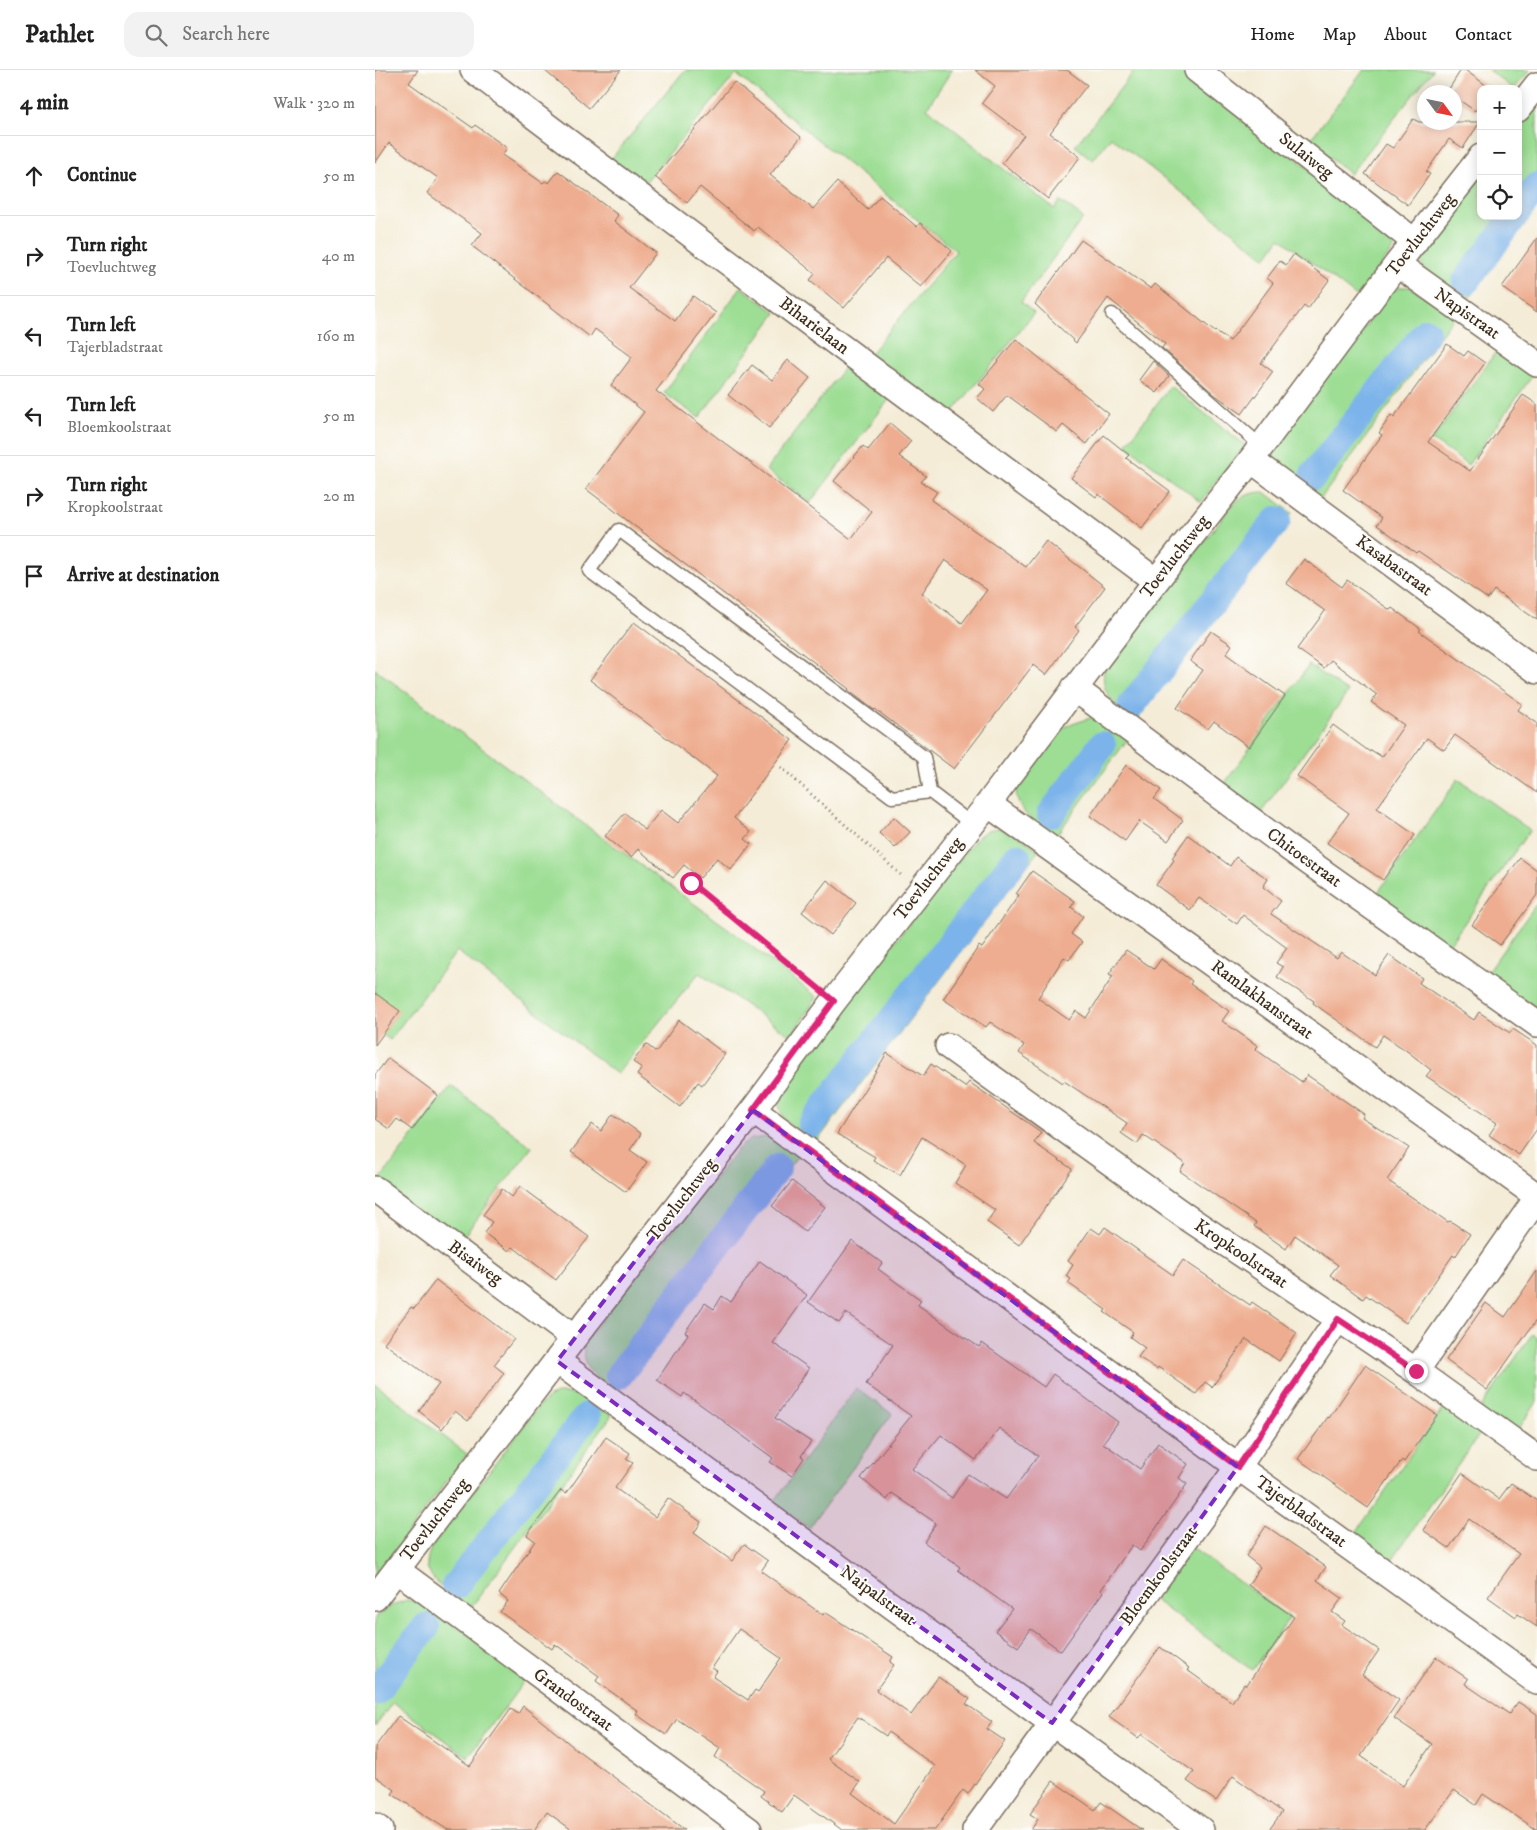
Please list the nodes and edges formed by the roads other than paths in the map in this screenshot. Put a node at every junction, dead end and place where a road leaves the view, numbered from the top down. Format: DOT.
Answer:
graph roads {
  1 [pos="473,70"];
  2 [pos="1197,70"];
  3 [pos="1537,85"];
  4 [pos="1522,104"];
  5 [pos="1477,162"];
  6 [pos="1415,242"];
  7 [pos="1397,264"];
  8 [pos="1111,314"];
  9 [pos="1537,364"];
  10 [pos="1256,453"];
  11 [pos="1156,581"];
  12 [pos="1537,671"];
  13 [pos="1075,688"];
  14 [pos="930,792"];
  15 [pos="988,804"];
  16 [pos="972,824"];
  17 [pos="1537,1024"];
  18 [pos="948,1046"];
  19 [pos="753,1110"];
  20 [pos="375,1190"];
  21 [pos="1537,1197"];
  22 [pos="1338,1319"];
  23 [pos="574,1338"];
  24 [pos="557,1361"];
  25 [pos="1416,1371"];
  26 [pos="1537,1458"];
  27 [pos="1238,1467"];
  28 [pos="397,1570"];
  29 [pos="375,1598"];
  30 [pos="1537,1682"];
  31 [pos="1052,1723"];
  32 [pos="375,1826"];
  33 [pos="380,1830"];
  34 [pos="749,1830"];
  35 [pos="975,1830"];
  36 [pos="1201,1830"];
  1 -- 11 [label="street, Biharielaan"];
  2 -- 6 [label="street, Sulaiweg"];
  3 -- 4 [label="street"];
  5 -- 6 [label="street, Toevluchtweg"];
  6 -- 7 [label="street, Toevluchtweg"];
  7 -- 9 [label="street, Napistraat"];
  7 -- 10 [label="street, Toevluchtweg"];
  8 -- 10 [label="lane"];
  10 -- 11 [label="street, Toevluchtweg"];
  10 -- 12 [label="street, Kasabastraat"];
  11 -- 13 [label="street, Toevluchtweg"];
  13 -- 15 [label="street, Toevluchtweg"];
  13 -- 17 [label="street, Chitoestraat"];
  14 -- 14 [label="lane"];
  14 -- 16 [label="lane"];
  15 -- 16 [label="street, Toevluchtweg"];
  15 -- 21 [label="street, Ramlakhanstraat"];
  16 -- 19 [label="street, Toevluchtweg"];
  18 -- 22 [label="street, Kropkoolstraat"];
  19 -- 23 [label="street, Toevluchtweg"];
  19 -- 27 [label="street, Tajerbladstraat"];
  20 -- 23 [label="street, Bisaiweg"];
  21 -- 25 [label="street"];
  22 -- 25 [label="street, Kropkoolstraat"];
  22 -- 27 [label="street, Bloemkoolstraat"];
  23 -- 24 [label="street, Toevluchtweg"];
  24 -- 28 [label="street, Toevluchtweg"];
  24 -- 31 [label="street, Naipalstraat"];
  25 -- 26 [label="street, Kropkoolstraat"];
  27 -- 30 [label="street, Tajerbladstraat"];
  27 -- 31 [label="street, Bloemkoolstraat"];
  28 -- 29 [label="street, Toevluchtweg"];
  28 -- 34 [label="street, Grandostraat"];
  31 -- 35 [label="street, Bloemkoolstraat"];
  31 -- 36 [label="street, Naipalstraat"];
  32 -- 33 [label="street"];
}
